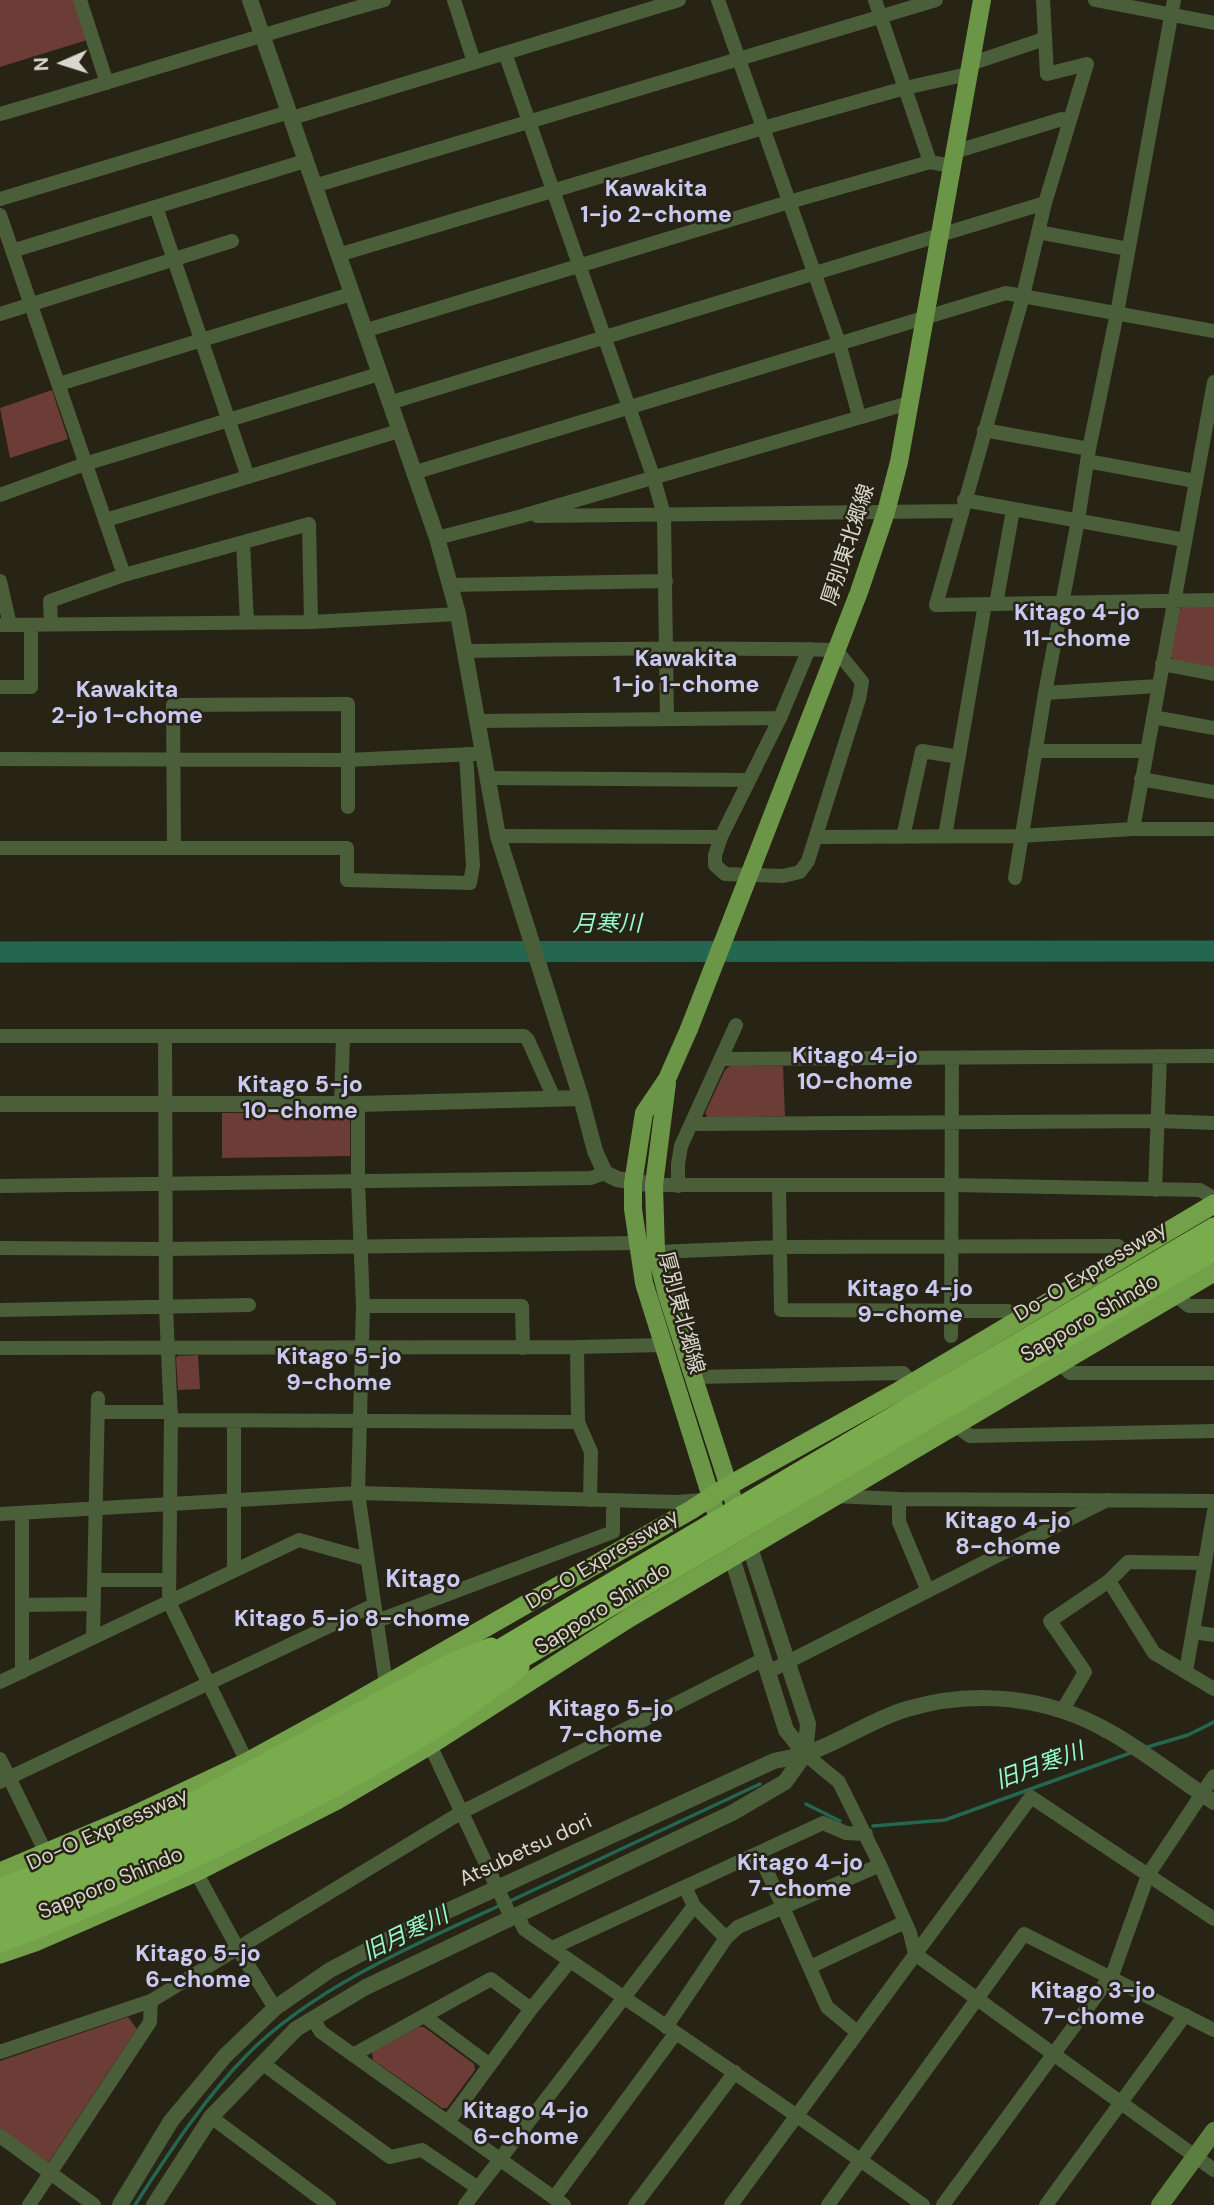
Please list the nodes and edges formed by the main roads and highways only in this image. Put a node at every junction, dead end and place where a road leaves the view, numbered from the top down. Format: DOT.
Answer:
graph roads {
  1 [pos="982,0"];
  2 [pos="667,1079"];
  3 [pos="1214,1204"];
  4 [pos="1214,1228"];
  5 [pos="1214,1250"];
  6 [pos="1214,1272"];
  7 [pos="728,1486"];
  8 [pos="711,1498"];
  9 [pos="750,1548"];
  10 [pos="732,1558"];
  11 [pos="525,1635"];
  12 [pos="545,1646"];
  13 [pos="0,1872"];
  14 [pos="0,1888"];
  15 [pos="0,1902"];
  16 [pos="0,1923"];
  17 [pos="0,1942"];
  18 [pos="0,1954"];
  19 [pos="1214,2131"];
  20 [pos="1160,2205"];
  1 -- 2 [label="main road, 厚別東北郷線, bridge"];
  2 -- 7 [label="main road, 厚別東北郷線"];
  2 -- 8 [label="main road, 厚別東北郷線"];
  3 -- 7 [label="highway, Sapporo Shindo"];
  4 -- 11 [label="highway, Do-O Expressway, bridge"];
  5 -- 12 [label="highway, Do-O Expressway, bridge"];
  6 -- 9 [label="highway, Sapporo Shindo"];
  7 -- 8 [label="highway, Sapporo Shindo"];
  7 -- 9 [label="main road, 厚別東北郷線"];
  8 -- 10 [label="main road, 厚別東北郷線"];
  8 -- 13 [label="highway, Sapporo Shindo"];
  9 -- 10 [label="highway, Sapporo Shindo"];
  10 -- 18 [label="highway, Sapporo Shindo"];
  11 -- 14 [label="highway, bridge"];
  11 -- 15 [label="highway, Do-O Expressway, bridge"];
  12 -- 16 [label="highway, Do-O Expressway, bridge"];
  12 -- 17 [label="highway, bridge"];
  19 -- 20 [label="main road"];
}
